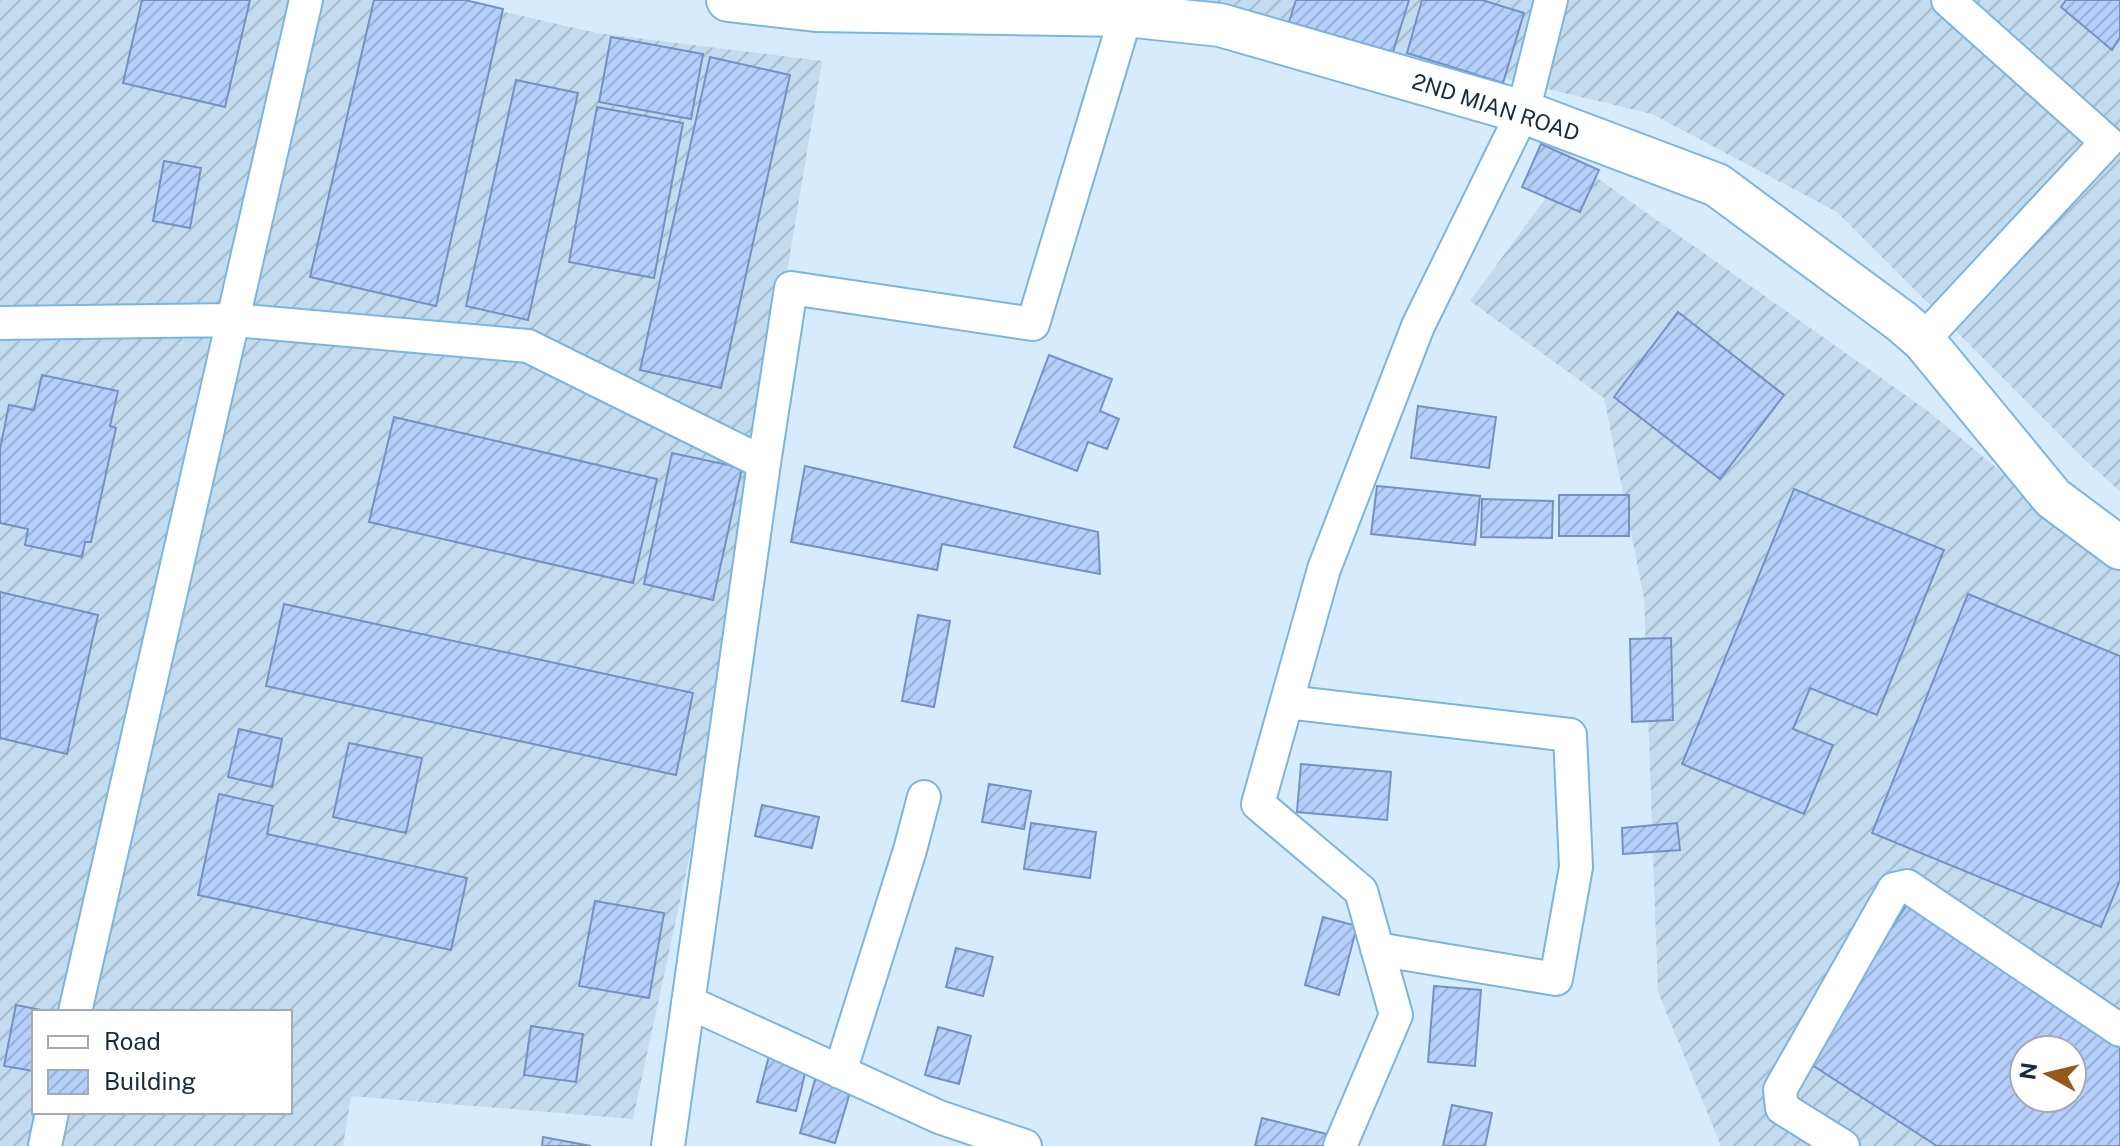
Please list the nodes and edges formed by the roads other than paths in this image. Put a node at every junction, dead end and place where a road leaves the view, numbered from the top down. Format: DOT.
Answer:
graph roads {
  1 [pos="306,0"];
  2 [pos="728,0"];
  3 [pos="1551,0"];
  4 [pos="1948,0"];
  5 [pos="1224,13"];
  6 [pos="1126,15"];
  7 [pos="1523,112"];
  8 [pos="234,320"];
  9 [pos="0,323"];
  10 [pos="1923,340"];
  11 [pos="764,463"];
  12 [pos="2120,548"];
  13 [pos="1287,702"];
  14 [pos="924,797"];
  15 [pos="1377,949"];
  16 [pos="688,1002"];
  17 [pos="75,1010"];
  18 [pos="2120,1030"];
  19 [pos="840,1072"];
  20 [pos="52,1114"];
  21 [pos="45,1146"];
  22 [pos="668,1146"];
  23 [pos="1025,1146"];
  24 [pos="1340,1146"];
  25 [pos="1843,1146"];
  1 -- 8 [label="street"];
  2 -- 6 [label="main road, 2ND MIAN ROAD"];
  3 -- 7 [label="street"];
  4 -- 10 [label="street"];
  5 -- 6 [label="main road, 2ND MIAN ROAD"];
  5 -- 7 [label="main road, 2ND MIAN ROAD"];
  6 -- 11 [label="street"];
  7 -- 10 [label="main road, 2ND MIAN ROAD"];
  7 -- 13 [label="street"];
  8 -- 9 [label="street"];
  8 -- 11 [label="street"];
  8 -- 17 [label="street"];
  10 -- 12 [label="main road, 2ND MIAN ROAD"];
  11 -- 16 [label="street"];
  13 -- 15 [label="street"];
  13 -- 15 [label="street"];
  14 -- 19 [label="street"];
  15 -- 24 [label="street"];
  16 -- 19 [label="street"];
  16 -- 22 [label="street"];
  18 -- 25 [label="street"];
  19 -- 23 [label="street"];
  20 -- 21 [label="street"];
}
